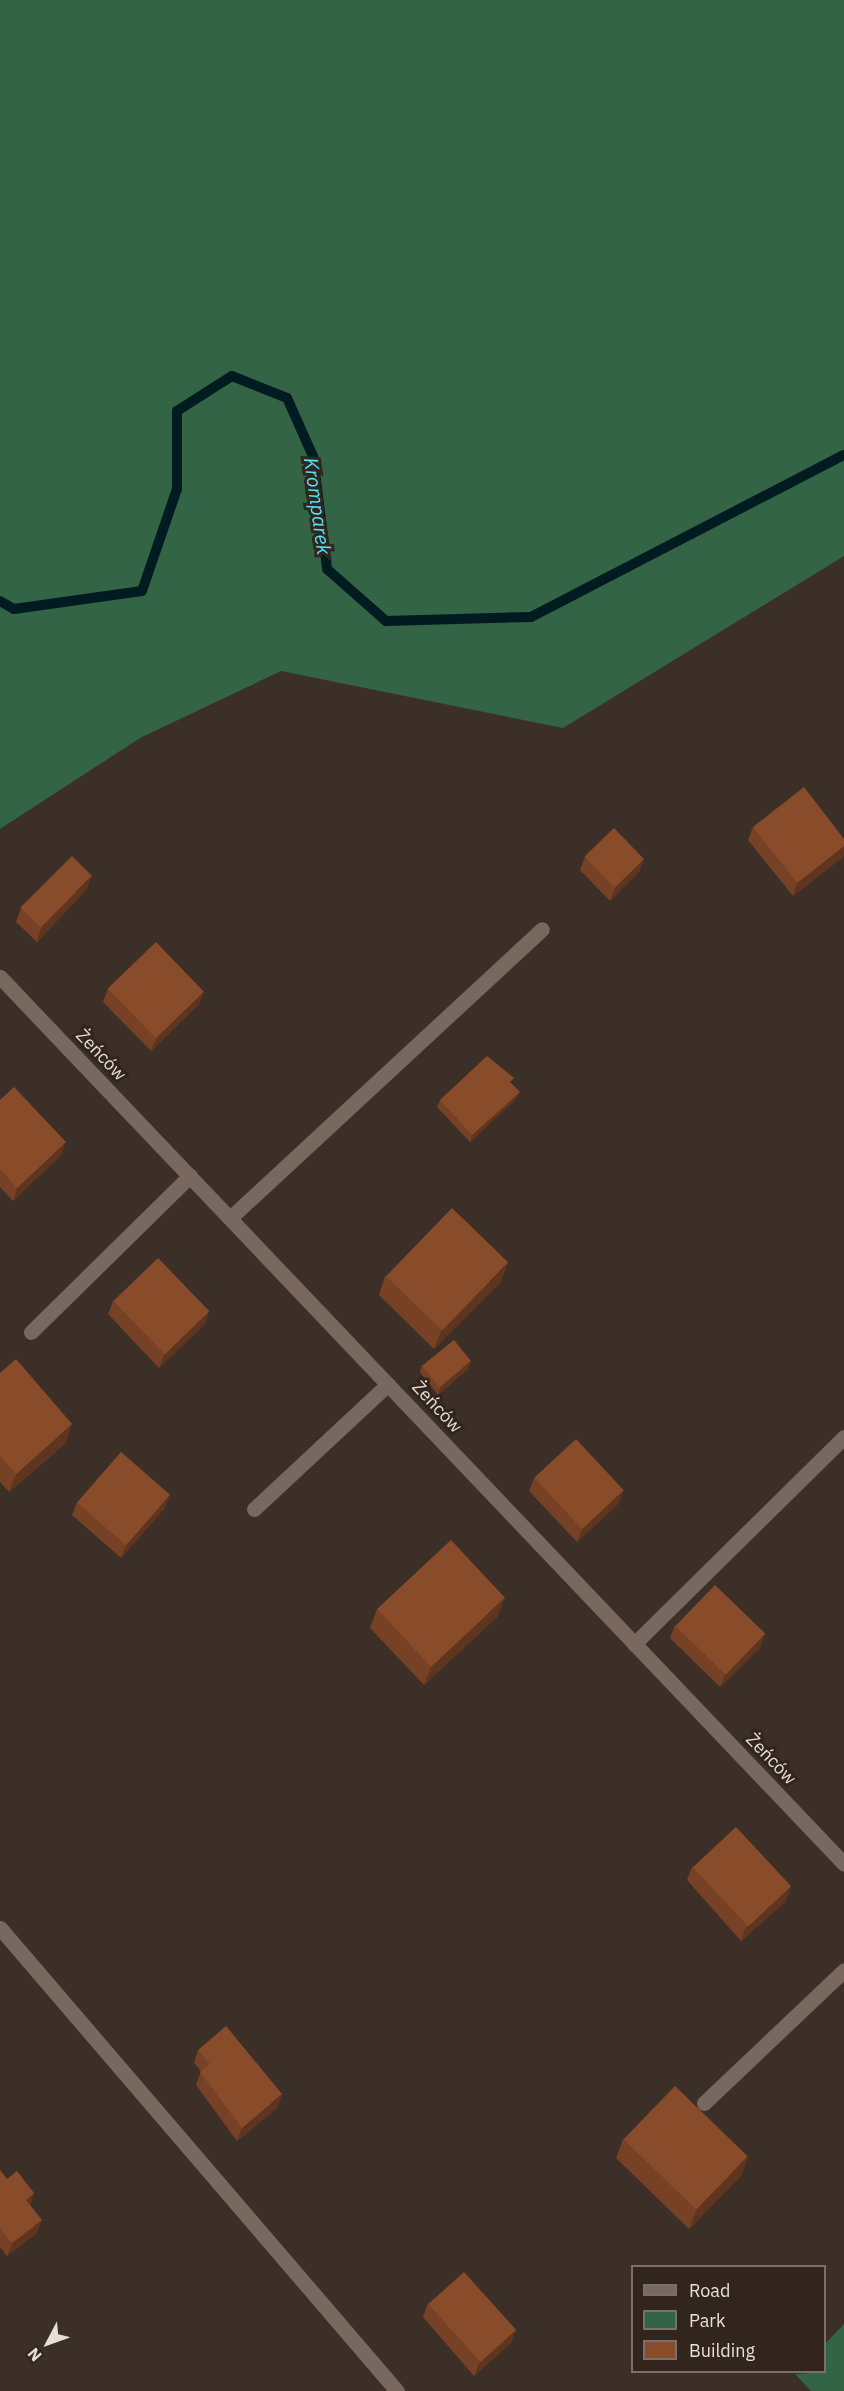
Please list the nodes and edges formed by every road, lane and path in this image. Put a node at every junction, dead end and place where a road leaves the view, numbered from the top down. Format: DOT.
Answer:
graph roads {
  1 [pos="542,929"];
  2 [pos="0,977"];
  3 [pos="190,1176"];
  4 [pos="230,1218"];
  5 [pos="31,1332"];
  6 [pos="388,1384"];
  7 [pos="844,1437"];
  8 [pos="254,1509"];
  9 [pos="634,1644"];
  10 [pos="844,1864"];
  11 [pos="0,1928"];
  12 [pos="844,1970"];
  13 [pos="704,2103"];
  14 [pos="397,2391"];
  1 -- 4 [label="street"];
  2 -- 3 [label="street, Żeńców"];
  3 -- 4 [label="street, Żeńców"];
  3 -- 5 [label="street"];
  4 -- 6 [label="street, Żeńców"];
  6 -- 8 [label="street"];
  6 -- 9 [label="street, Żeńców"];
  7 -- 9 [label="street"];
  9 -- 10 [label="street, Żeńców"];
  11 -- 14 [label="street"];
  12 -- 13 [label="street"];
}
